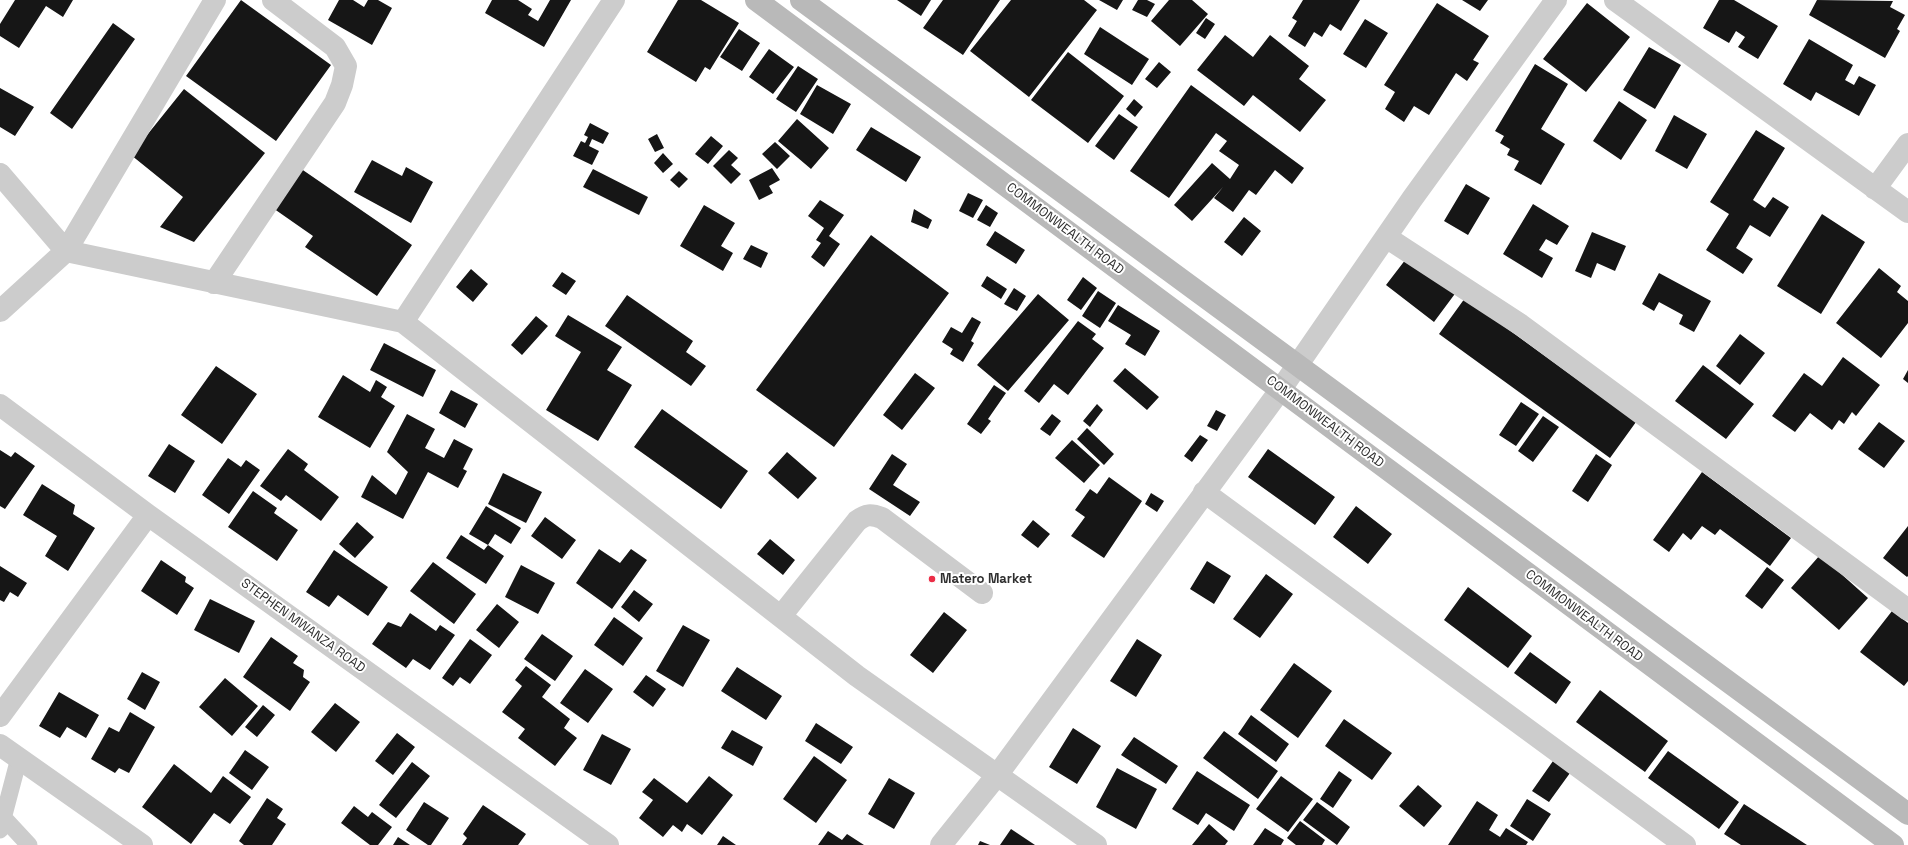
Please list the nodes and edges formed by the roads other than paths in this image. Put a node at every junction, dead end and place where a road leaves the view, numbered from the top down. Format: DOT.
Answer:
graph roads {
  1 [pos="215,0"];
  2 [pos="273,0"];
  3 [pos="614,0"];
  4 [pos="756,0"];
  5 [pos="801,0"];
  6 [pos="1556,0"];
  7 [pos="1615,0"];
  8 [pos="1908,144"];
  9 [pos="0,174"];
  10 [pos="1875,189"];
  11 [pos="1908,212"];
  12 [pos="1386,237"];
  13 [pos="66,251"];
  14 [pos="214,284"];
  15 [pos="0,311"];
  16 [pos="403,322"];
  17 [pos="1298,365"];
  18 [pos="1281,389"];
  19 [pos="0,405"];
  20 [pos="1204,492"];
  21 [pos="148,515"];
  22 [pos="982,593"];
  23 [pos="1908,610"];
  24 [pos="781,616"];
  25 [pos="0,716"];
  26 [pos="0,745"];
  27 [pos="19,758"];
  28 [pos="998,774"];
  29 [pos="1908,814"];
  30 [pos="2,824"];
  31 [pos="29,845"];
  32 [pos="142,845"];
  33 [pos="608,845"];
  34 [pos="941,845"];
  35 [pos="1096,845"];
  36 [pos="1685,845"];
  37 [pos="1892,845"];
  1 -- 13 [label="street"];
  2 -- 14 [label="street"];
  3 -- 16 [label="street"];
  4 -- 18 [label="main road, COMMONWEALTH ROAD"];
  5 -- 17 [label="main road"];
  6 -- 12 [label="street"];
  7 -- 10 [label="street"];
  8 -- 10 [label="street"];
  9 -- 13 [label="street"];
  10 -- 11 [label="street"];
  12 -- 17 [label="street"];
  12 -- 23 [label="street"];
  13 -- 14 [label="street"];
  13 -- 15 [label="street"];
  14 -- 16 [label="street"];
  16 -- 24 [label="street"];
  17 -- 18 [label="street"];
  17 -- 29 [label="main road"];
  18 -- 20 [label="street"];
  18 -- 37 [label="main road, COMMONWEALTH ROAD"];
  19 -- 21 [label="street, STEPHEN MWANZA ROAD"];
  20 -- 28 [label="street"];
  20 -- 36 [label="street"];
  21 -- 25 [label="street"];
  21 -- 33 [label="street, STEPHEN MWANZA ROAD"];
  22 -- 24 [label="street"];
  24 -- 28 [label="street"];
  26 -- 27 [label="street"];
  27 -- 30 [label="lane"];
  27 -- 32 [label="street"];
  28 -- 34 [label="street"];
  28 -- 35 [label="street"];
  30 -- 31 [label="lane"];
}
